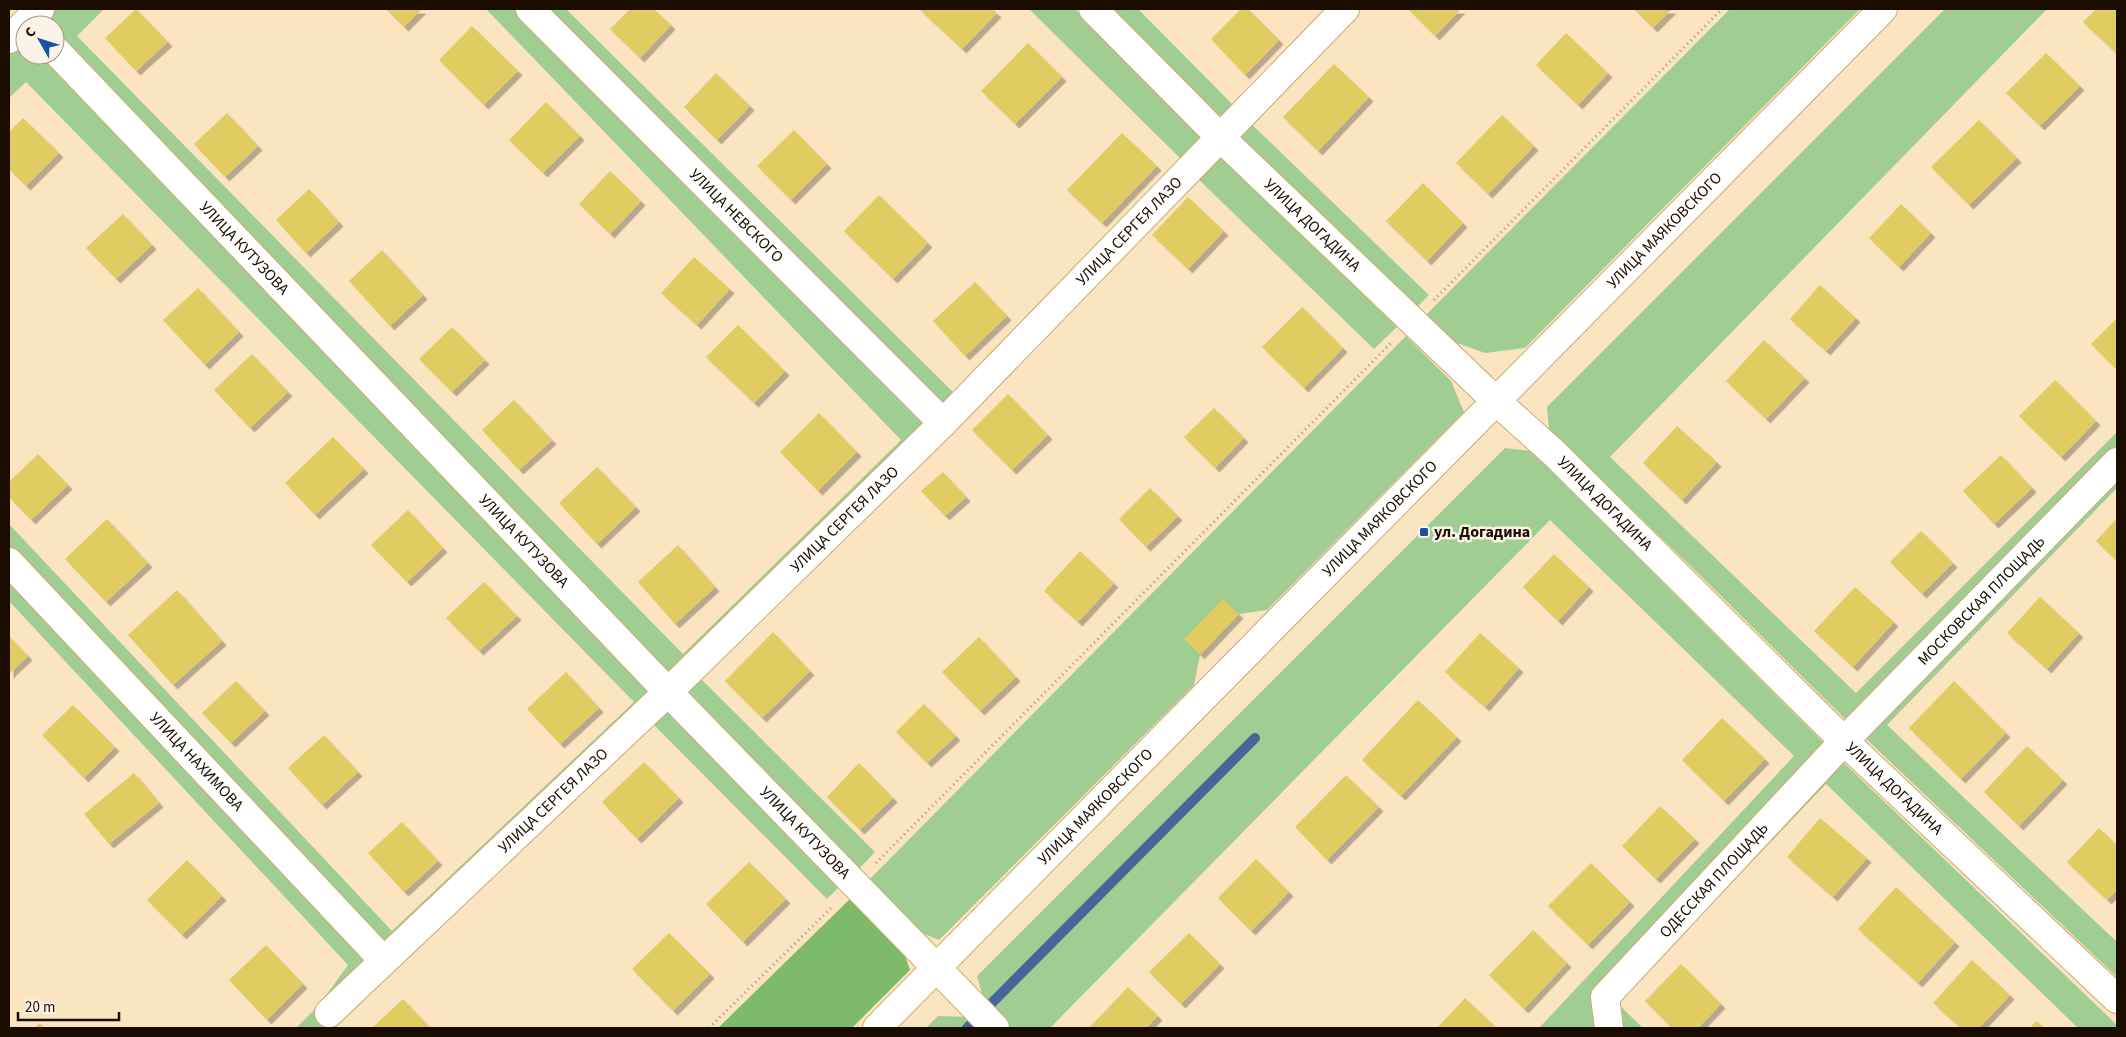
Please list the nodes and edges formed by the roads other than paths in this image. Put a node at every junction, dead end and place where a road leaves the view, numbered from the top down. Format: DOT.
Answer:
graph roads {
  1 [pos="530,9"];
  2 [pos="1093,9"];
  3 [pos="1345,9"];
  4 [pos="1883,9"];
  5 [pos="65,60"];
  6 [pos="1221,138"];
  7 [pos="1496,401"];
  8 [pos="943,423"];
  9 [pos="2117,462"];
  10 [pos="9,562"];
  11 [pos="668,692"];
  12 [pos="1844,741"];
  13 [pos="384,961"];
  14 [pos="937,968"];
  15 [pos="2117,999"];
  16 [pos="329,1014"];
  17 [pos="877,1028"];
  18 [pos="995,1028"];
  19 [pos="1609,1028"];
  1 -- 8 [label="street, УЛИЦА НЕВСКОГО"];
  2 -- 6 [label="street, УЛИЦА ДОГАДИНА"];
  3 -- 6 [label="street, УЛИЦА СЕРГЕЯ ЛАЗО"];
  4 -- 7 [label="street, УЛИЦА МАЯКОВСКОГО"];
  5 -- 11 [label="street, УЛИЦА КУТУЗОВА"];
  6 -- 7 [label="street, УЛИЦА ДОГАДИНА"];
  6 -- 8 [label="street, УЛИЦА СЕРГЕЯ ЛАЗО"];
  7 -- 12 [label="street, УЛИЦА ДОГАДИНА"];
  7 -- 14 [label="street, УЛИЦА МАЯКОВСКОГО"];
  8 -- 11 [label="street, УЛИЦА СЕРГЕЯ ЛАЗО"];
  9 -- 12 [label="street, МОСКОВСКАЯ ПЛОЩАДЬ"];
  10 -- 13 [label="street, УЛИЦА НАХИМОВА"];
  11 -- 13 [label="street, УЛИЦА СЕРГЕЯ ЛАЗО"];
  11 -- 14 [label="street, УЛИЦА КУТУЗОВА"];
  12 -- 15 [label="street, УЛИЦА ДОГАДИНА"];
  12 -- 19 [label="street, ОДЕССКАЯ ПЛОЩАДЬ"];
  13 -- 16 [label="street, УЛИЦА СЕРГЕЯ ЛАЗО"];
  14 -- 17 [label="street, УЛИЦА МАЯКОВСКОГО"];
  14 -- 18 [label="street, УЛИЦА КУТУЗОВА"];
}
